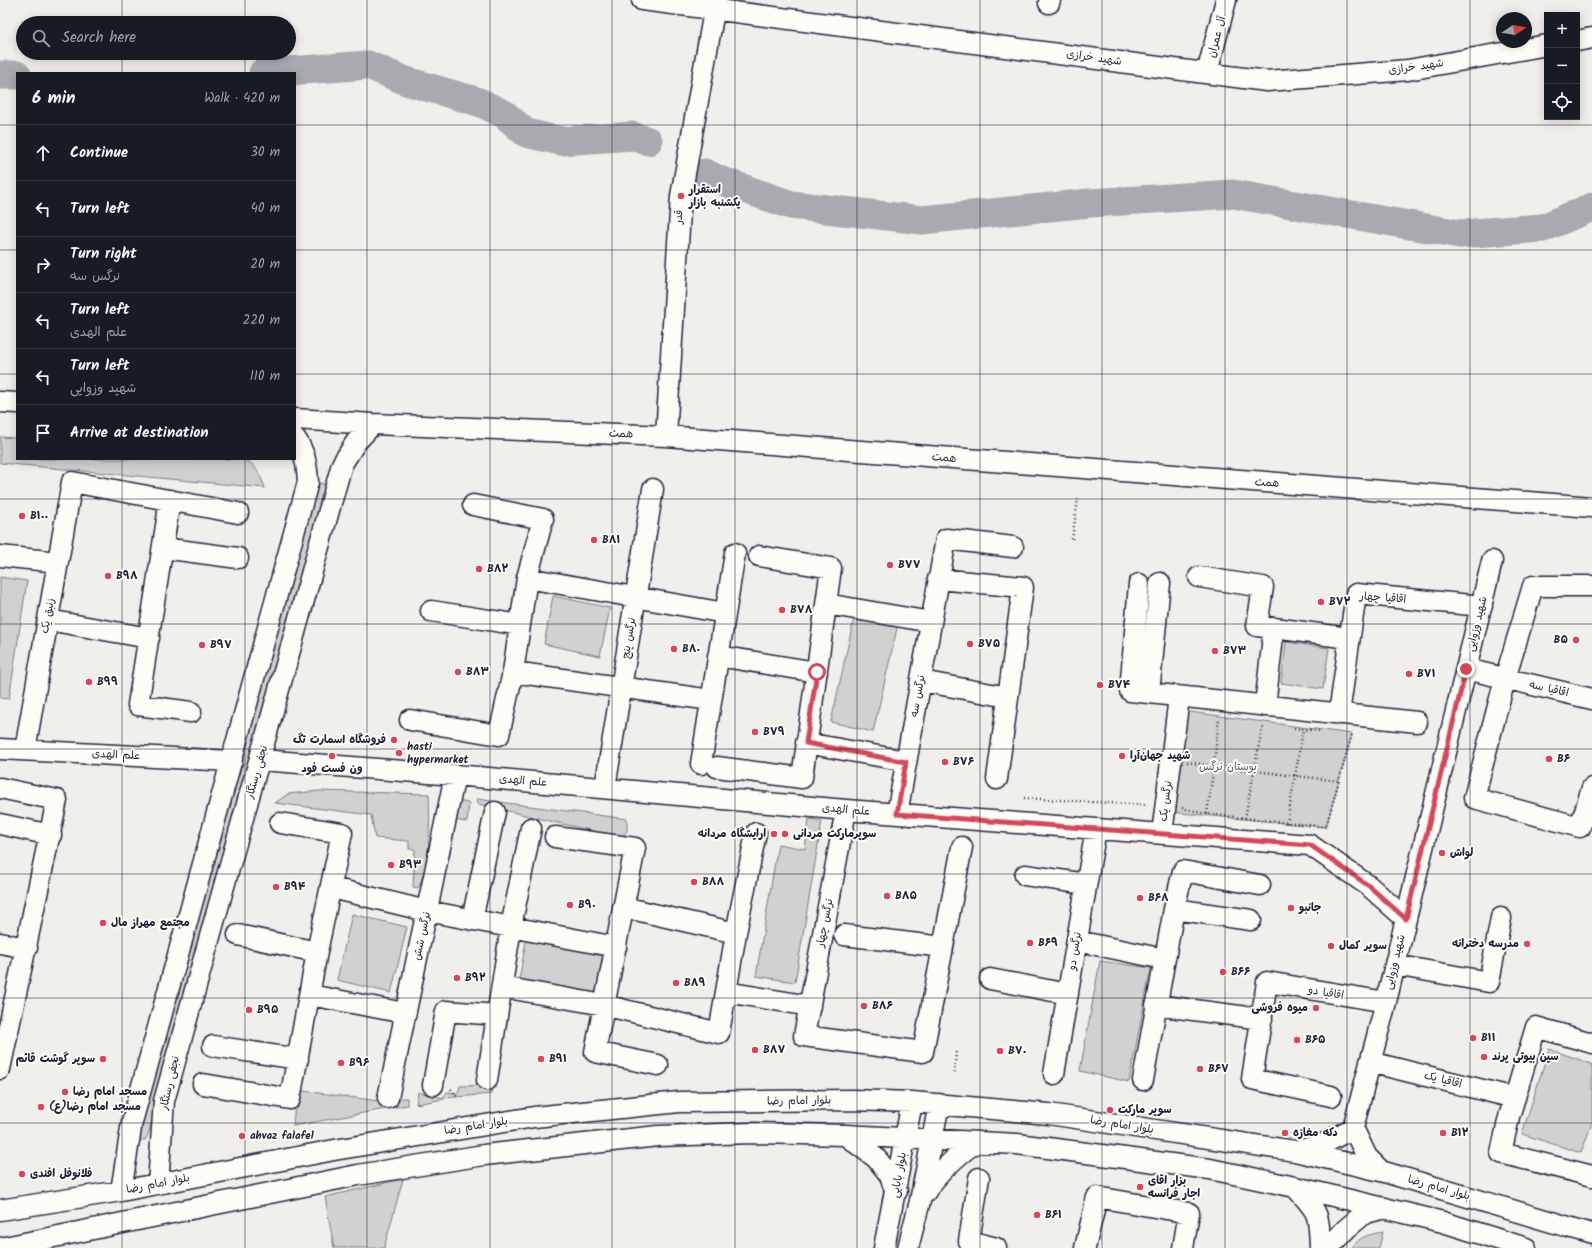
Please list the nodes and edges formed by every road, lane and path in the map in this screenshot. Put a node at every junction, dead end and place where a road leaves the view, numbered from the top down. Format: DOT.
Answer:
graph roads {
  1 [pos="642,0"];
  2 [pos="1226,0"];
  3 [pos="714,4"];
  4 [pos="1592,38"];
  5 [pos="1580,40"];
  6 [pos="1544,46"];
  7 [pos="1207,73"];
  8 [pos="0,402"];
  9 [pos="16,403"];
  10 [pos="296,419"];
  11 [pos="373,424"];
  12 [pos="666,436"];
  13 [pos="296,440"];
  14 [pos="653,489"];
  15 [pos="1078,499"];
  16 [pos="170,500"];
  17 [pos="473,505"];
  18 [pos="1592,507"];
  19 [pos="238,513"];
  20 [pos="1072,538"];
  21 [pos="1013,547"];
  22 [pos="163,548"];
  23 [pos="735,553"];
  24 [pos="0,556"];
  25 [pos="759,556"];
  26 [pos="238,558"];
  27 [pos="58,562"];
  28 [pos="1492,562"];
  29 [pos="1199,577"];
  30 [pos="527,578"];
  31 [pos="938,579"];
  32 [pos="1160,583"];
  33 [pos="1139,584"];
  34 [pos="1592,586"];
  35 [pos="636,597"];
  36 [pos="826,604"];
  37 [pos="1482,606"];
  38 [pos="431,611"];
  39 [pos="725,613"];
  40 [pos="48,620"];
  41 [pos="931,622"];
  42 [pos="520,625"];
  43 [pos="1274,628"];
  44 [pos="149,638"];
  45 [pos="1349,638"];
  46 [pos="718,656"];
  47 [pos="1466,669"];
  48 [pos="513,672"];
  49 [pos="817,672"];
  50 [pos="1505,679"];
  51 [pos="921,681"];
  52 [pos="621,687"];
  53 [pos="1149,693"];
  54 [pos="1008,697"];
  55 [pos="1179,697"];
  56 [pos="1592,699"];
  57 [pos="711,700"];
  58 [pos="191,712"];
  59 [pos="1339,714"];
  60 [pos="1213,716"];
  61 [pos="1219,716"];
  62 [pos="1227,718"];
  63 [pos="1264,719"];
  64 [pos="410,720"];
  65 [pos="1417,722"];
  66 [pos="1290,728"];
  67 [pos="1303,730"];
  68 [pos="1324,732"];
  69 [pos="1345,733"];
  70 [pos="806,743"];
  71 [pos="0,748"];
  72 [pos="25,750"];
  73 [pos="261,760"];
  74 [pos="232,761"];
  75 [pos="1179,761"];
  76 [pos="906,762"];
  77 [pos="1214,766"];
  78 [pos="1255,770"];
  79 [pos="455,775"];
  80 [pos="1295,775"];
  81 [pos="997,779"];
  82 [pos="1339,781"];
  83 [pos="0,788"];
  84 [pos="605,788"];
  85 [pos="1592,788"];
  86 [pos="1024,798"];
  87 [pos="1152,805"];
  88 [pos="1180,808"];
  89 [pos="846,810"];
  90 [pos="495,812"];
  91 [pos="897,814"];
  92 [pos="1207,814"];
  93 [pos="1245,818"];
  94 [pos="280,823"];
  95 [pos="1287,823"];
  96 [pos="0,824"];
  97 [pos="531,828"];
  98 [pos="1096,829"];
  99 [pos="756,833"];
  100 [pos="1162,834"];
  101 [pos="51,836"];
  102 [pos="554,837"];
  103 [pos="962,847"];
  104 [pos="1025,875"];
  105 [pos="1086,884"];
  106 [pos="1260,885"];
  107 [pos="332,888"];
  108 [pos="623,907"];
  109 [pos="1174,909"];
  110 [pos="427,911"];
  111 [pos="1500,918"];
  112 [pos="1406,919"];
  113 [pos="472,920"];
  114 [pos="1251,920"];
  115 [pos="512,927"];
  116 [pos="736,933"];
  117 [pos="238,934"];
  118 [pos="844,936"];
  119 [pos="1077,941"];
  120 [pos="0,942"];
  121 [pos="616,947"];
  122 [pos="943,947"];
  123 [pos="27,948"];
  124 [pos="317,952"];
  125 [pos="1164,959"];
  126 [pos="1395,965"];
  127 [pos="990,979"];
  128 [pos="502,987"];
  129 [pos="726,992"];
  130 [pos="1068,994"];
  131 [pos="310,995"];
  132 [pos="1386,1002"];
  133 [pos="604,1005"];
  134 [pos="1156,1005"];
  135 [pos="810,1006"];
  136 [pos="405,1013"];
  137 [pos="497,1015"];
  138 [pos="1262,1019"];
  139 [pos="1592,1043"];
  140 [pos="213,1046"];
  141 [pos="956,1051"];
  142 [pos="298,1059"];
  143 [pos="1370,1062"];
  144 [pos="658,1065"];
  145 [pos="0,1069"];
  146 [pos="954,1073"];
  147 [pos="1054,1074"];
  148 [pos="487,1080"];
  149 [pos="1143,1080"];
  150 [pos="203,1084"];
  151 [pos="442,1087"];
  152 [pos="1331,1096"];
  153 [pos="388,1098"];
  154 [pos="458,1098"];
  155 [pos="1515,1098"];
  156 [pos="912,1102"];
  157 [pos="939,1104"];
  158 [pos="1353,1128"];
  159 [pos="845,1134"];
  160 [pos="905,1138"];
  161 [pos="931,1141"];
  162 [pos="976,1142"];
  163 [pos="1295,1152"];
  164 [pos="1381,1171"];
  165 [pos="1592,1176"];
  166 [pos="979,1178"];
  167 [pos="158,1184"];
  168 [pos="1295,1187"];
  169 [pos="120,1191"];
  170 [pos="896,1192"];
  171 [pos="920,1201"];
  172 [pos="1386,1208"];
  173 [pos="0,1210"];
  174 [pos="1592,1234"];
  175 [pos="0,1248"];
  176 [pos="884,1248"];
  177 [pos="908,1248"];
  178 [pos="996,1248"];
  179 [pos="1085,1248"];
  180 [pos="1183,1248"];
  181 [pos="1320,1248"];
  182 [pos="1328,1248"];
  183 [pos="1526,1248"];
  1 -- 3 [label="street, شهید خرازی"];
  2 -- 7 [label="street, آل عمران"];
  3 -- 7 [label="street, شهید خرازی"];
  3 -- 12 [label="street, قدر"];
  4 -- 5 [label="street"];
  6 -- 7 [label="street, شهید خرازی"];
  8 -- 9 [label="street"];
  10 -- 11 [label="street, همت"];
  11 -- 12 [label="street, همت"];
  11 -- 73 [label="street, نجفی رستگار"];
  12 -- 18 [label="street, همت"];
  13 -- 74 [label="street"];
  14 -- 35 [label="street, نرگس پنج"];
  15 -- 20 [label="path"];
  16 -- 19 [label="street"];
  16 -- 22 [label="street"];
  16 -- 27 [label="street, زنبق یک"];
  17 -- 30 [label="street"];
  21 -- 31 [label="street, نرگس سه"];
  22 -- 26 [label="street"];
  22 -- 44 [label="street"];
  23 -- 39 [label="street"];
  24 -- 27 [label="street"];
  25 -- 36 [label="street"];
  27 -- 40 [label="street, زنبق یک"];
  28 -- 37 [label="street, شهید وزوایی"];
  29 -- 43 [label="street"];
  30 -- 35 [label="street"];
  30 -- 42 [label="street"];
  31 -- 41 [label="street, نرگس سه"];
  31 -- 54 [label="street"];
  32 -- 53 [label="street"];
  33 -- 53 [label="street"];
  34 -- 50 [label="street"];
  35 -- 39 [label="street"];
  35 -- 52 [label="street, نرگس پنج"];
  36 -- 41 [label="street"];
  36 -- 49 [label="street"];
  37 -- 45 [label="street, اقاقیا چهار"];
  37 -- 47 [label="street, شهید وزوایی"];
  38 -- 42 [label="street"];
  39 -- 46 [label="street"];
  40 -- 44 [label="street"];
  40 -- 72 [label="street, زنبق یک"];
  41 -- 51 [label="street, نرگس سه"];
  42 -- 48 [label="street"];
  43 -- 45 [label="street"];
  43 -- 63 [label="street"];
  44 -- 58 [label="street"];
  45 -- 59 [label="street, اقاقیا چهار"];
  46 -- 49 [label="street"];
  46 -- 57 [label="street"];
  47 -- 50 [label="street, اقاقیا سه"];
  47 -- 112 [label="street, شهید وزوایی"];
  48 -- 52 [label="street"];
  48 -- 64 [label="street"];
  49 -- 70 [label="street"];
  50 -- 56 [label="street, اقاقیا سه"];
  50 -- 85 [label="street"];
  51 -- 54 [label="street"];
  51 -- 76 [label="street, نرگس سه"];
  52 -- 57 [label="street"];
  52 -- 84 [label="street, نرگس پنج"];
  53 -- 55 [label="street"];
  54 -- 81 [label="street"];
  55 -- 63 [label="street"];
  55 -- 100 [label="street, نرگس یک"];
  57 -- 70 [label="street"];
  59 -- 63 [label="street"];
  59 -- 65 [label="street"];
  60 -- 61 [label="path"];
  61 -- 62 [label="path"];
  61 -- 77 [label="path"];
  63 -- 78 [label="path"];
  66 -- 67 [label="path"];
  67 -- 68 [label="path"];
  67 -- 80 [label="path"];
  69 -- 82 [label="path"];
  70 -- 76 [label="street"];
  71 -- 72 [label="street, علم الهدی"];
  72 -- 74 [label="street, علم الهدی"];
  73 -- 79 [label="street, علم الهدی"];
  73 -- 167 [label="street, نجفی رستگار"];
  74 -- 169 [label="street"];
  75 -- 77 [label="path"];
  76 -- 91 [label="street, نرگس سه"];
  77 -- 78 [label="path"];
  77 -- 92 [label="path"];
  78 -- 80 [label="path"];
  78 -- 93 [label="path"];
  79 -- 84 [label="street, علم الهدی"];
  79 -- 110 [label="street, نرگس شش"];
  80 -- 82 [label="path"];
  80 -- 95 [label="path"];
  82 -- 95 [label="path"];
  83 -- 101 [label="street"];
  84 -- 89 [label="street, علم الهدی"];
  86 -- 87 [label="path"];
  88 -- 92 [label="path"];
  89 -- 91 [label="street, علم الهدی"];
  89 -- 135 [label="street, نرگس چهار"];
  90 -- 113 [label="street"];
  91 -- 98 [label="street, علم الهدی"];
  92 -- 93 [label="path"];
  93 -- 95 [label="path"];
  94 -- 107 [label="street"];
  96 -- 101 [label="street"];
  97 -- 115 [label="street"];
  98 -- 100 [label="street, علم الهدی"];
  98 -- 105 [label="street, نرگس دو"];
  99 -- 116 [label="street"];
  100 -- 112 [label="street, علم الهدی"];
  101 -- 123 [label="street"];
  102 -- 108 [label="street"];
  103 -- 122 [label="street"];
  104 -- 105 [label="street"];
  105 -- 119 [label="street, نرگس دو"];
  106 -- 109 [label="street"];
  107 -- 110 [label="street"];
  107 -- 124 [label="street"];
  108 -- 116 [label="street"];
  108 -- 121 [label="street"];
  109 -- 114 [label="street"];
  109 -- 125 [label="street"];
  110 -- 113 [label="street"];
  110 -- 136 [label="street, نرگس شش"];
  111 -- 126 [label="street"];
  112 -- 126 [label="street, شهید وزوایی"];
  113 -- 115 [label="street"];
  115 -- 121 [label="street"];
  115 -- 128 [label="street"];
  116 -- 129 [label="street"];
  117 -- 124 [label="street"];
  118 -- 122 [label="street"];
  119 -- 125 [label="street"];
  119 -- 130 [label="street, نرگس دو"];
  120 -- 123 [label="street"];
  121 -- 133 [label="street"];
  122 -- 135 [label="street, نرگس چهار"];
  123 -- 145 [label="street"];
  124 -- 131 [label="street"];
  125 -- 134 [label="street"];
  126 -- 132 [label="street, شهید وزوایی"];
  127 -- 130 [label="street"];
  128 -- 133 [label="street"];
  128 -- 137 [label="street"];
  129 -- 133 [label="street"];
  129 -- 135 [label="street"];
  130 -- 147 [label="street, نرگس دو"];
  131 -- 136 [label="street"];
  131 -- 142 [label="street"];
  132 -- 138 [label="street, اقاقیا دو"];
  132 -- 143 [label="street, شهید وزوایی"];
  133 -- 144 [label="street"];
  134 -- 138 [label="street"];
  134 -- 149 [label="street"];
  136 -- 153 [label="street, نرگس شش"];
  137 -- 148 [label="street"];
  137 -- 151 [label="street"];
  138 -- 152 [label="street"];
  139 -- 155 [label="street"];
  140 -- 142 [label="street"];
  141 -- 146 [label="path"];
  142 -- 150 [label="street"];
  143 -- 155 [label="street, اقاقیا یک"];
  143 -- 158 [label="street, شهید وزوایی"];
  151 -- 154 [label="path"];
  155 -- 165 [label="street"];
  156 -- 157 [label="street, بلوار امام رضا"];
  156 -- 160 [label="street, بلوار بابایی"];
  156 -- 167 [label="street, بلوار امام رضا"];
  157 -- 161 [label="street"];
  157 -- 163 [label="street, بلوار امام رضا"];
  158 -- 163 [label="street"];
  158 -- 164 [label="street"];
  159 -- 160 [label="street"];
  159 -- 170 [label="street"];
  159 -- 175 [label="street"];
  160 -- 161 [label="street"];
  160 -- 170 [label="street, بلوار بابایی"];
  161 -- 162 [label="street"];
  161 -- 171 [label="street"];
  162 -- 168 [label="street"];
  162 -- 171 [label="street"];
  163 -- 164 [label="street, بلوار امام رضا"];
  164 -- 174 [label="street, بلوار امام رضا"];
  166 -- 178 [label="street"];
  167 -- 169 [label="street, بلوار امام رضا"];
  168 -- 172 [label="street"];
  168 -- 181 [label="street"];
  169 -- 173 [label="street, بلوار امام رضا"];
  170 -- 171 [label="street"];
  170 -- 176 [label="street, بلوار بابایی"];
  171 -- 177 [label="street"];
  172 -- 182 [label="street"];
  172 -- 183 [label="street"];
  179 -- 180 [label="street"];
}
